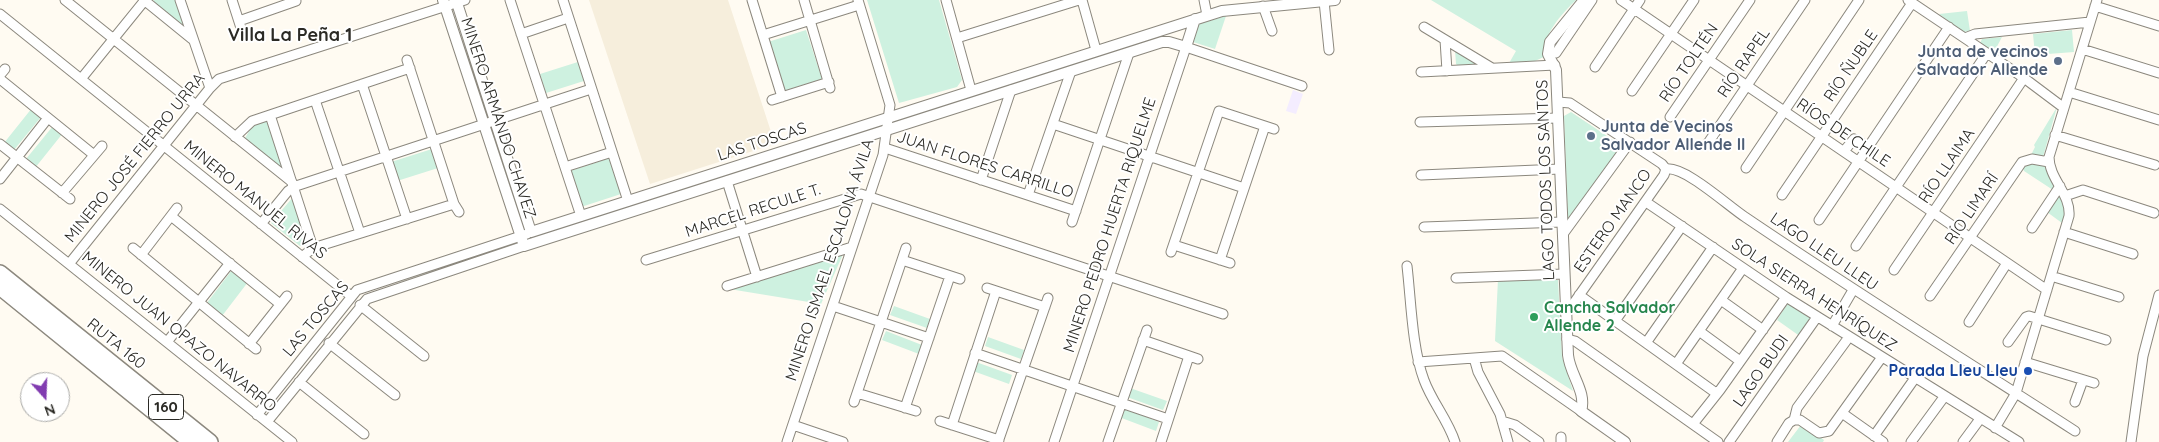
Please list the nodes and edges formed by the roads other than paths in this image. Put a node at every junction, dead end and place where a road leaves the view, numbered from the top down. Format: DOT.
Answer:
graph roads {
  1 [pos="65,0"];
  2 [pos="144,0"];
  3 [pos="180,0"];
  4 [pos="232,0"];
  5 [pos="510,0"];
  6 [pos="563,0"];
  7 [pos="752,0"];
  8 [pos="804,0"];
  9 [pos="946,0"];
  10 [pos="1081,0"];
  11 [pos="1204,0"];
  12 [pos="1329,0"];
  13 [pos="1584,0"];
  14 [pos="1592,0"];
  15 [pos="1621,0"];
  16 [pos="1640,0"];
  17 [pos="1694,0"];
  18 [pos="1750,0"];
  19 [pos="1804,0"];
  20 [pos="1859,0"];
  21 [pos="459,1"];
  22 [pos="1910,1"];
  23 [pos="286,2"];
  24 [pos="296,2"];
  25 [pos="858,2"];
  26 [pos="444,3"];
  27 [pos="2096,3"];
  28 [pos="1264,6"];
  29 [pos="1634,9"];
  30 [pos="0,14"];
  31 [pos="1208,15"];
  32 [pos="568,18"];
  33 [pos="1195,18"];
  34 [pos="810,20"];
  35 [pos="239,21"];
  36 [pos="2090,22"];
  37 [pos="2159,26"];
  38 [pos="1424,27"];
  39 [pos="1949,28"];
  40 [pos="242,31"];
  41 [pos="1272,31"];
  42 [pos="522,34"];
  43 [pos="1671,34"];
  44 [pos="763,35"];
  45 [pos="957,38"];
  46 [pos="1965,38"];
  47 [pos="114,39"];
  48 [pos="193,40"];
  49 [pos="1445,40"];
  50 [pos="1186,47"];
  51 [pos="2082,49"];
  52 [pos="1096,50"];
  53 [pos="1329,50"];
  54 [pos="1129,52"];
  55 [pos="1556,53"];
  56 [pos="1988,54"];
  57 [pos="1710,60"];
  58 [pos="1555,65"];
  59 [pos="1595,67"];
  60 [pos="1493,68"];
  61 [pos="1446,70"];
  62 [pos="1071,71"];
  63 [pos="1421,72"];
  64 [pos="2159,73"];
  65 [pos="2024,78"];
  66 [pos="0,79"];
  67 [pos="81,79"];
  68 [pos="362,84"];
  69 [pos="1747,85"];
  70 [pos="1302,86"];
  71 [pos="210,88"];
  72 [pos="591,89"];
  73 [pos="971,90"];
  74 [pos="1011,90"];
  75 [pos="1632,91"];
  76 [pos="2068,92"];
  77 [pos="782,97"];
  78 [pos="315,100"];
  79 [pos="772,100"];
  80 [pos="1558,102"];
  81 [pos="544,104"];
  82 [pos="196,105"];
  83 [pos="2064,108"];
  84 [pos="1784,111"];
  85 [pos="270,115"];
  86 [pos="890,117"];
  87 [pos="48,118"];
  88 [pos="1558,118"];
  89 [pos="1670,118"];
  90 [pos="495,120"];
  91 [pos="2159,120"];
  92 [pos="1420,122"];
  93 [pos="484,124"];
  94 [pos="1053,124"];
  95 [pos="887,129"];
  96 [pos="2055,135"];
  97 [pos="1822,136"];
  98 [pos="236,137"];
  99 [pos="433,140"];
  100 [pos="1100,140"];
  101 [pos="1630,142"];
  102 [pos="1708,143"];
  103 [pos="0,144"];
  104 [pos="102,146"];
  105 [pos="164,146"];
  106 [pos="1868,147"];
  107 [pos="885,148"];
  108 [pos="1844,151"];
  109 [pos="612,152"];
  110 [pos="94,155"];
  111 [pos="386,156"];
  112 [pos="1149,156"];
  113 [pos="17,157"];
  114 [pos="1858,162"];
  115 [pos="2049,162"];
  116 [pos="2155,166"];
  117 [pos="565,167"];
  118 [pos="1746,168"];
  119 [pos="1560,169"];
  120 [pos="1666,169"];
  121 [pos="339,171"];
  122 [pos="1198,173"];
  123 [pos="1421,175"];
  124 [pos="0,179"];
  125 [pos="982,180"];
  126 [pos="727,181"];
  127 [pos="293,185"];
  128 [pos="2060,186"];
  129 [pos="1896,187"];
  130 [pos="1244,188"];
  131 [pos="1028,195"];
  132 [pos="1782,195"];
  133 [pos="870,196"];
  134 [pos="2065,196"];
  135 [pos="628,201"];
  136 [pos="1646,202"];
  137 [pos="177,208"];
  138 [pos="0,209"];
  139 [pos="1076,211"];
  140 [pos="1933,212"];
  141 [pos="2154,213"];
  142 [pos="171,216"];
  143 [pos="581,216"];
  144 [pos="407,219"];
  145 [pos="1819,220"];
  146 [pos="1072,222"];
  147 [pos="1562,222"];
  148 [pos="261,224"];
  149 [pos="1682,226"];
  150 [pos="1424,227"];
  151 [pos="2032,228"];
  152 [pos="743,230"];
  153 [pos="532,232"];
  154 [pos="2064,232"];
  155 [pos="360,234"];
  156 [pos="1563,234"];
  157 [pos="520,236"];
  158 [pos="1970,237"];
  159 [pos="535,243"];
  160 [pos="524,246"];
  161 [pos="1856,246"];
  162 [pos="852,247"];
  163 [pos="1713,247"];
  164 [pos="133,248"];
  165 [pos="314,248"];
  166 [pos="906,248"];
  167 [pos="2133,254"];
  168 [pos="141,255"];
  169 [pos="302,257"];
  170 [pos="646,260"];
  171 [pos="902,260"];
  172 [pos="1220,260"];
  173 [pos="230,263"];
  174 [pos="1230,263"];
  175 [pos="2008,263"];
  176 [pos="69,264"];
  177 [pos="1407,266"];
  178 [pos="1743,268"];
  179 [pos="1894,270"];
  180 [pos="0,273"];
  181 [pos="1564,274"];
  182 [pos="950,276"];
  183 [pos="1109,276"];
  184 [pos="2051,276"];
  185 [pos="757,277"];
  186 [pos="1456,278"];
  187 [pos="960,279"];
  188 [pos="727,286"];
  189 [pos="0,288"];
  190 [pos="987,288"];
  191 [pos="1853,290"];
  192 [pos="2047,290"];
  193 [pos="996,291"];
  194 [pos="1579,295"];
  195 [pos="2159,295"];
  196 [pos="287,296"];
  197 [pos="351,296"];
  198 [pos="1930,296"];
  199 [pos="1786,297"];
  200 [pos="2118,297"];
  201 [pos="1048,298"];
  202 [pos="1721,300"];
  203 [pos="199,302"];
  204 [pos="280,304"];
  205 [pos="360,305"];
  206 [pos="833,306"];
  207 [pos="1045,308"];
  208 [pos="1223,314"];
  209 [pos="1566,314"];
  210 [pos="1818,317"];
  211 [pos="2039,318"];
  212 [pos="1615,320"];
  213 [pos="881,322"];
  214 [pos="1968,322"];
  215 [pos="1832,326"];
  216 [pos="1146,330"];
  217 [pos="1762,330"];
  218 [pos="1698,331"];
  219 [pos="1849,337"];
  220 [pos="929,338"];
  221 [pos="1567,339"];
  222 [pos="1143,340"];
  223 [pos="2106,340"];
  224 [pos="167,342"];
  225 [pos="1646,342"];
  226 [pos="2008,342"];
  227 [pos="330,343"];
  228 [pos="975,353"];
  229 [pos="424,356"];
  230 [pos="1882,357"];
  231 [pos="1474,358"];
  232 [pos="1740,361"];
  233 [pos="1418,362"];
  234 [pos="2026,362"];
  235 [pos="1676,364"];
  236 [pos="1023,370"];
  237 [pos="1915,378"];
  238 [pos="2082,380"];
  239 [pos="299,382"];
  240 [pos="2094,383"];
  241 [pos="1073,386"];
  242 [pos="1716,393"];
  243 [pos="2016,393"];
  244 [pos="395,395"];
  245 [pos="1944,396"];
  246 [pos="2075,402"];
  247 [pos="1122,403"];
  248 [pos="905,408"];
  249 [pos="916,411"];
  250 [pos="1581,411"];
  251 [pos="1842,413"];
  252 [pos="257,414"];
  253 [pos="1980,418"];
  254 [pos="1168,419"];
  255 [pos="1794,420"];
  256 [pos="940,421"];
  257 [pos="1502,421"];
  258 [pos="267,422"];
  259 [pos="1692,424"];
  260 [pos="793,425"];
  261 [pos="952,425"];
  262 [pos="1995,428"];
  263 [pos="2075,431"];
  264 [pos="364,434"];
  265 [pos="1874,436"];
  266 [pos="2008,439"];
  267 [pos="998,441"];
  268 [pos="191,442"];
  269 [pos="210,442"];
  270 [pos="292,442"];
  271 [pos="788,442"];
  272 [pos="842,442"];
  273 [pos="1054,442"];
  274 [pos="1108,442"];
  275 [pos="1161,442"];
  276 [pos="1455,442"];
  277 [pos="1508,442"];
  278 [pos="1539,442"];
  279 [pos="1624,442"];
  280 [pos="1718,442"];
  281 [pos="1729,442"];
  282 [pos="1777,442"];
  283 [pos="1883,442"];
  284 [pos="1911,442"];
  285 [pos="1962,442"];
  286 [pos="2019,442"];
  287 [pos="2131,442"];
  1 -- 47 [label="street"];
  2 -- 47 [label="street"];
  2 -- 48 [label="street"];
  3 -- 48 [label="street"];
  4 -- 35 [label="street"];
  5 -- 42 [label="street"];
  6 -- 32 [label="street"];
  7 -- 44 [label="street"];
  8 -- 34 [label="street"];
  9 -- 45 [label="street"];
  10 -- 45 [label="street"];
  10 -- 52 [label="street"];
  11 -- 31 [label="street"];
  12 -- 28 [label="street, LAS TOSCAS"];
  12 -- 53 [label="street"];
  13 -- 58 [label="street, LAGO TODOS LOS SANTOS"];
  14 -- 55 [label="street"];
  15 -- 29 [label="street, RÍOS DE CHILE"];
  16 -- 29 [label="street"];
  17 -- 43 [label="street"];
  18 -- 57 [label="street, RÍO TOLTÉN"];
  19 -- 69 [label="street, RÍO RAPEL"];
  20 -- 84 [label="street"];
  21 -- 26 [label="street, MINERO JOSÉ FIERRO URRA"];
  21 -- 90 [label="street, MINERO ARMANDO CHAVEZ"];
  22 -- 39 [label="street"];
  22 -- 97 [label="street, RÍO ÑUBLE"];
  23 -- 24 [label="street"];
  23 -- 35 [label="street"];
  25 -- 34 [label="street"];
  25 -- 86 [label="street, MINERO ISMAEL ESCALONA ÁVILA"];
  26 -- 71 [label="street, MINERO JOSÉ FIERRO URRA"];
  26 -- 93 [label="street, MINERO ARMANDO CHAVEZ"];
  27 -- 36 [label="street"];
  27 -- 37 [label="street"];
  28 -- 31 [label="street, LAS TOSCAS"];
  28 -- 41 [label="street"];
  29 -- 43 [label="street, RÍOS DE CHILE"];
  29 -- 59 [label="street"];
  30 -- 67 [label="street, MINERO MANUEL RIVAS"];
  31 -- 33 [label="street, LAS TOSCAS"];
  32 -- 42 [label="street"];
  32 -- 72 [label="street"];
  33 -- 50 [label="street, MINERO PEDRO HUERTA RIQUELME"];
  33 -- 52 [label="street, LAS TOSCAS"];
  34 -- 44 [label="street"];
  34 -- 77 [label="street"];
  35 -- 40 [label="street"];
  36 -- 46 [label="street"];
  36 -- 51 [label="street"];
  38 -- 49 [label="street"];
  39 -- 46 [label="street"];
  39 -- 106 [label="street"];
  42 -- 81 [label="street"];
  43 -- 57 [label="street, RÍOS DE CHILE"];
  43 -- 75 [label="street"];
  44 -- 77 [label="street"];
  45 -- 73 [label="street"];
  46 -- 56 [label="street"];
  47 -- 67 [label="street"];
  47 -- 82 [label="street"];
  48 -- 71 [label="street"];
  49 -- 60 [label="street"];
  49 -- 61 [label="street"];
  50 -- 54 [label="street, LAS TOSCAS"];
  50 -- 70 [label="street"];
  50 -- 112 [label="street, MINERO PEDRO HUERTA RIQUELME"];
  51 -- 64 [label="street"];
  51 -- 76 [label="street"];
  52 -- 73 [label="street, LAS TOSCAS"];
  54 -- 62 [label="street, LAS TOSCAS"];
  54 -- 100 [label="street"];
  56 -- 65 [label="street"];
  56 -- 129 [label="street"];
  57 -- 69 [label="street, RÍOS DE CHILE"];
  57 -- 89 [label="street, RÍO TOLTÉN"];
  58 -- 60 [label="street"];
  58 -- 80 [label="street, LAGO TODOS LOS SANTOS"];
  60 -- 61 [label="street"];
  61 -- 63 [label="street"];
  62 -- 74 [label="street, LAS TOSCAS"];
  62 -- 94 [label="street"];
  65 -- 83 [label="street"];
  65 -- 140 [label="street, RÍO LLAIMA"];
  66 -- 87 [label="street"];
  67 -- 105 [label="street, MINERO MANUEL RIVAS"];
  68 -- 78 [label="street"];
  68 -- 99 [label="street"];
  68 -- 111 [label="street"];
  69 -- 84 [label="street, RÍOS DE CHILE"];
  69 -- 102 [label="street, RÍO RAPEL"];
  71 -- 82 [label="street, MINERO JOSÉ FIERRO URRA"];
  72 -- 81 [label="street"];
  72 -- 109 [label="street"];
  73 -- 86 [label="street, LAS TOSCAS"];
  74 -- 95 [label="street, LAS TOSCAS"];
  74 -- 125 [label="street"];
  76 -- 83 [label="street"];
  76 -- 91 [label="street"];
  77 -- 79 [label="street"];
  78 -- 85 [label="street"];
  78 -- 121 [label="street"];
  80 -- 88 [label="street, LAGO TODOS LOS SANTOS"];
  80 -- 101 [label="street, LAGO LLEU LLEU"];
  81 -- 90 [label="street"];
  81 -- 117 [label="street"];
  82 -- 98 [label="street"];
  82 -- 105 [label="street, MINERO JOSÉ FIERRO URRA"];
  83 -- 96 [label="street"];
  84 -- 97 [label="street, RÍOS DE CHILE"];
  84 -- 118 [label="street"];
  85 -- 98 [label="street"];
  85 -- 127 [label="street"];
  86 -- 95 [label="street, MINERO ISMAEL ESCALONA ÁVILA"];
  86 -- 135 [label="street, LAS TOSCAS"];
  87 -- 110 [label="street"];
  87 -- 113 [label="street"];
  88 -- 92 [label="street"];
  88 -- 119 [label="street, LAGO TODOS LOS SANTOS"];
  90 -- 93 [label="street"];
  90 -- 153 [label="street, MINERO ARMANDO CHAVEZ"];
  93 -- 99 [label="street"];
  93 -- 157 [label="street, MINERO ARMANDO CHAVEZ"];
  94 -- 100 [label="street"];
  94 -- 131 [label="street"];
  95 -- 107 [label="street, MINERO ISMAEL ESCALONA ÁVILA"];
  95 -- 126 [label="street, LAS TOSCAS"];
  96 -- 115 [label="street"];
  96 -- 116 [label="street"];
  97 -- 108 [label="street, RÍOS DE CHILE"];
  97 -- 132 [label="street, RÍO ÑUBLE"];
  98 -- 127 [label="street"];
  99 -- 111 [label="street"];
  99 -- 144 [label="street"];
  100 -- 112 [label="street"];
  100 -- 139 [label="street"];
  101 -- 120 [label="street, LAGO LLEU LLEU"];
  101 -- 156 [label="street"];
  103 -- 113 [label="street"];
  104 -- 110 [label="street"];
  105 -- 148 [label="street, MINERO MANUEL RIVAS"];
  105 -- 176 [label="street, MINERO JOSÉ FIERRO URRA"];
  106 -- 108 [label="street"];
  106 -- 114 [label="street"];
  107 -- 125 [label="street, JUAN FLORES CARRILLO"];
  107 -- 133 [label="street, MINERO ISMAEL ESCALONA ÁVILA"];
  108 -- 114 [label="street, RÍOS DE CHILE"];
  109 -- 117 [label="street"];
  109 -- 135 [label="street"];
  110 -- 113 [label="street"];
  111 -- 121 [label="street"];
  111 -- 144 [label="street"];
  112 -- 122 [label="street"];
  112 -- 183 [label="street, MINERO PEDRO HUERTA RIQUELME"];
  113 -- 124 [label="street"];
  114 -- 129 [label="street, RÍOS DE CHILE"];
  114 -- 145 [label="street"];
  115 -- 128 [label="street"];
  115 -- 158 [label="street, RÍO LIMARÍ"];
  117 -- 143 [label="street"];
  119 -- 123 [label="street"];
  119 -- 147 [label="street, LAGO TODOS LOS SANTOS"];
  120 -- 136 [label="street, ESTERO MANCO"];
  120 -- 191 [label="street, LAGO LLEU LLEU"];
  121 -- 127 [label="street"];
  121 -- 155 [label="street"];
  122 -- 130 [label="street"];
  122 -- 130 [label="street"];
  122 -- 172 [label="street"];
  125 -- 131 [label="street, JUAN FLORES CARRILLO"];
  126 -- 152 [label="street"];
  126 -- 159 [label="street, LAS TOSCAS"];
  127 -- 148 [label="street"];
  127 -- 165 [label="street"];
  128 -- 134 [label="street"];
  128 -- 151 [label="street"];
  129 -- 140 [label="street, RÍOS DE CHILE"];
  129 -- 161 [label="street"];
  130 -- 172 [label="street"];
  131 -- 139 [label="street, JUAN FLORES CARRILLO"];
  133 -- 152 [label="street, MARCEL RECULE T."];
  133 -- 162 [label="street, MINERO ISMAEL ESCALONA ÁVILA"];
  133 -- 183 [label="street"];
  134 -- 141 [label="street"];
  134 -- 154 [label="street"];
  135 -- 143 [label="street, LAS TOSCAS"];
  136 -- 149 [label="street, SOLA SIERRA HENRÍQUEZ"];
  136 -- 194 [label="street, ESTERO MANCO"];
  137 -- 142 [label="street"];
  138 -- 176 [label="street, MINERO JUAN OPAZO NAVARRO"];
  139 -- 146 [label="street"];
  140 -- 158 [label="street, RÍOS DE CHILE"];
  140 -- 179 [label="street, RÍO LLAIMA"];
  142 -- 168 [label="street"];
  142 -- 173 [label="street"];
  143 -- 153 [label="street, LAS TOSCAS"];
  144 -- 155 [label="street"];
  147 -- 150 [label="street"];
  147 -- 156 [label="street, LAGO TODOS LOS SANTOS"];
  148 -- 169 [label="street, MINERO MANUEL RIVAS"];
  149 -- 163 [label="street, SOLA SIERRA HENRÍQUEZ"];
  149 -- 212 [label="street"];
  152 -- 170 [label="street, MARCEL RECULE T."];
  152 -- 185 [label="street"];
  153 -- 157 [label="street, LAS TOSCAS"];
  153 -- 159 [label="street, MINERO ARMANDO CHAVEZ"];
  154 -- 167 [label="street"];
  154 -- 184 [label="street"];
  155 -- 165 [label="street"];
  156 -- 181 [label="street, LAGO TODOS LOS SANTOS"];
  157 -- 160 [label="street, MINERO ARMANDO CHAVEZ"];
  157 -- 197 [label="street, LAS TOSCAS"];
  158 -- 175 [label="street, RÍOS DE CHILE"];
  158 -- 198 [label="street, RÍO LIMARÍ"];
  159 -- 160 [label="street, LAS TOSCAS"];
  160 -- 205 [label="street, LAS TOSCAS"];
  162 -- 185 [label="street"];
  162 -- 206 [label="street, MINERO ISMAEL ESCALONA ÁVILA"];
  163 -- 178 [label="street, SOLA SIERRA HENRÍQUEZ"];
  163 -- 225 [label="street"];
  164 -- 168 [label="street"];
  165 -- 169 [label="street"];
  166 -- 171 [label="street"];
  168 -- 203 [label="street"];
  169 -- 197 [label="street, MINERO MANUEL RIVAS"];
  171 -- 182 [label="street"];
  171 -- 213 [label="street"];
  172 -- 174 [label="street"];
  173 -- 203 [label="street"];
  173 -- 204 [label="street"];
  175 -- 192 [label="street, RÍOS DE CHILE"];
  175 -- 214 [label="street"];
  176 -- 224 [label="street, MINERO JUAN OPAZO NAVARRO"];
  177 -- 233 [label="street"];
  178 -- 199 [label="street, SOLA SIERRA HENRÍQUEZ"];
  178 -- 202 [label="street"];
  180 -- 269 [label="highway, RUTA 160 / 160"];
  181 -- 186 [label="street"];
  181 -- 209 [label="street, LAGO TODOS LOS SANTOS"];
  182 -- 187 [label="street"];
  182 -- 220 [label="street"];
  183 -- 208 [label="street"];
  183 -- 241 [label="street, MINERO PEDRO HUERTA RIQUELME"];
  184 -- 192 [label="street"];
  184 -- 200 [label="street"];
  185 -- 188 [label="street"];
  189 -- 268 [label="highway, RUTA 160 / 160"];
  190 -- 193 [label="street"];
  191 -- 215 [label="street"];
  191 -- 243 [label="street, LAGO LLEU LLEU"];
  192 -- 211 [label="street"];
  193 -- 207 [label="street"];
  193 -- 228 [label="street"];
  194 -- 209 [label="street, ESTERO MANCO"];
  194 -- 212 [label="street"];
  195 -- 287 [label="street"];
  196 -- 204 [label="street"];
  197 -- 252 [label="street, LAS TOSCAS"];
  199 -- 210 [label="street, SOLA SIERRA HENRÍQUEZ"];
  199 -- 217 [label="street"];
  201 -- 207 [label="street"];
  202 -- 217 [label="street"];
  202 -- 218 [label="street"];
  203 -- 204 [label="street"];
  203 -- 224 [label="street"];
  205 -- 227 [label="street, LAS TOSCAS"];
  205 -- 229 [label="street"];
  206 -- 213 [label="street"];
  206 -- 260 [label="street, MINERO ISMAEL ESCALONA ÁVILA"];
  207 -- 236 [label="street"];
  209 -- 221 [label="street, LAGO TODOS LOS SANTOS"];
  210 -- 215 [label="street, SOLA SIERRA HENRÍQUEZ"];
  210 -- 281 [label="street, LAGO BUDI"];
  211 -- 223 [label="street"];
  211 -- 226 [label="street"];
  211 -- 234 [label="street"];
  212 -- 225 [label="street"];
  213 -- 220 [label="street"];
  213 -- 248 [label="street"];
  215 -- 219 [label="street, SOLA SIERRA HENRÍQUEZ"];
  216 -- 222 [label="street"];
  217 -- 232 [label="street"];
  218 -- 232 [label="street"];
  218 -- 235 [label="street"];
  219 -- 230 [label="street, SOLA SIERRA HENRÍQUEZ"];
  219 -- 255 [label="street"];
  220 -- 248 [label="street"];
  221 -- 250 [label="street, LAGO TODOS LOS SANTOS"];
  221 -- 259 [label="street"];
  222 -- 247 [label="street"];
  222 -- 254 [label="street"];
  224 -- 252 [label="street, MINERO JUAN OPAZO NAVARRO"];
  225 -- 235 [label="street"];
  227 -- 239 [label="street, LAS TOSCAS"];
  227 -- 244 [label="street"];
  228 -- 236 [label="street"];
  228 -- 261 [label="street"];
  230 -- 237 [label="street, SOLA SIERRA HENRÍQUEZ"];
  230 -- 251 [label="street"];
  231 -- 233 [label="street"];
  231 -- 250 [label="street"];
  231 -- 257 [label="street"];
  232 -- 242 [label="street"];
  233 -- 276 [label="street"];
  234 -- 238 [label="street"];
  234 -- 243 [label="street"];
  235 -- 242 [label="street"];
  236 -- 241 [label="street"];
  236 -- 267 [label="street"];
  237 -- 245 [label="street, SOLA SIERRA HENRÍQUEZ"];
  237 -- 265 [label="street"];
  238 -- 240 [label="street"];
  238 -- 246 [label="street"];
  239 -- 258 [label="street, LAS TOSCAS"];
  239 -- 264 [label="street"];
  241 -- 247 [label="street"];
  241 -- 273 [label="street, MINERO PEDRO HUERTA RIQUELME"];
  242 -- 259 [label="street"];
  243 -- 262 [label="street"];
  243 -- 263 [label="street, LAGO LLEU LLEU"];
  245 -- 253 [label="street, SOLA SIERRA HENRÍQUEZ"];
  245 -- 284 [label="street"];
  247 -- 254 [label="street"];
  247 -- 274 [label="street"];
  248 -- 249 [label="street"];
  250 -- 279 [label="street"];
  251 -- 255 [label="street"];
  251 -- 265 [label="street"];
  252 -- 258 [label="street, MINERO JUAN OPAZO NAVARRO"];
  253 -- 262 [label="street, SOLA SIERRA HENRÍQUEZ"];
  253 -- 285 [label="street"];
  254 -- 275 [label="street"];
  255 -- 282 [label="street"];
  256 -- 261 [label="street"];
  257 -- 277 [label="street"];
  257 -- 278 [label="street"];
  258 -- 270 [label="street, MINERO JUAN OPAZO NAVARRO"];
  259 -- 280 [label="street"];
  260 -- 271 [label="street, MINERO ISMAEL ESCALONA ÁVILA"];
  260 -- 272 [label="street"];
  261 -- 267 [label="street"];
  262 -- 266 [label="street, SOLA SIERRA HENRÍQUEZ"];
  265 -- 283 [label="street"];
  266 -- 286 [label="street, SOLA SIERRA HENRÍQUEZ"];
}
